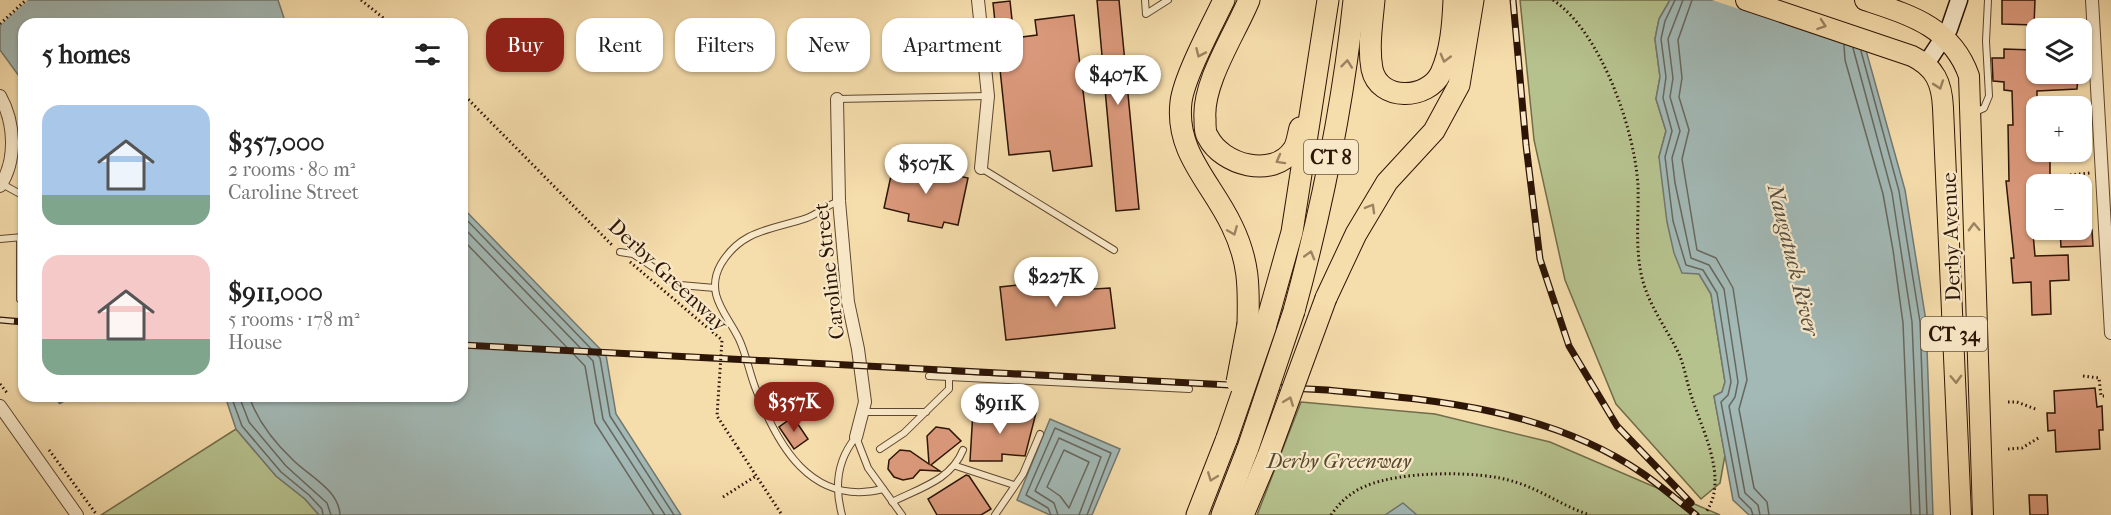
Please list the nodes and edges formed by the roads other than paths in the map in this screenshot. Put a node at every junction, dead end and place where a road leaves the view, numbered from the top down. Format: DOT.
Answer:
graph roads {
  1 [pos="978,0"];
  2 [pos="1145,0"];
  3 [pos="1168,0"];
  4 [pos="1224,0"];
  5 [pos="1249,0"];
  6 [pos="1328,0"];
  7 [pos="1354,0"];
  8 [pos="1374,0"];
  9 [pos="1454,0"];
  10 [pos="1473,0"];
  11 [pos="1746,0"];
  12 [pos="1959,0"];
  13 [pos="1988,0"];
  14 [pos="2092,0"];
  15 [pos="1867,1"];
  16 [pos="1945,36"];
  17 [pos="1926,64"];
  18 [pos="1318,70"];
  19 [pos="0,96"];
  20 [pos="988,96"];
  21 [pos="837,99"];
  22 [pos="1970,115"];
  23 [pos="981,168"];
  24 [pos="1,185"];
  25 [pos="18,193"];
  26 [pos="839,201"];
  27 [pos="18,237"];
  28 [pos="0,239"];
  29 [pos="1114,250"];
  30 [pos="620,252"];
  31 [pos="1953,286"];
  32 [pos="1977,286"];
  33 [pos="714,288"];
  34 [pos="1257,326"];
  35 [pos="2111,333"];
  36 [pos="929,376"];
  37 [pos="949,377"];
  38 [pos="1189,389"];
  39 [pos="0,406"];
  40 [pos="863,412"];
  41 [pos="926,412"];
  42 [pos="1040,434"];
  43 [pos="856,437"];
  44 [pos="880,449"];
  45 [pos="963,450"];
  46 [pos="956,466"];
  47 [pos="1014,485"];
  48 [pos="883,489"];
  49 [pos="838,492"];
  50 [pos="892,502"];
  51 [pos="77,515"];
  52 [pos="842,515"];
  53 [pos="902,515"];
  54 [pos="995,515"];
  55 [pos="1197,515"];
  56 [pos="1222,515"];
  57 [pos="1243,515"];
  58 [pos="1961,515"];
  59 [pos="1983,515"];
  1 -- 20 [label="street"];
  2 -- 3 [label="lane"];
  4 -- 34 [label="highway, one-way"];
  18 -- 5 [label="highway, one-way"];
  6 -- 18 [label="highway, CT 8"];
  56 -- 7 [label="highway, CT 8, one-way, bridge"];
  9 -- 8 [label="highway, one-way"];
  57 -- 10 [label="highway, one-way, bridge"];
  11 -- 17 [label="highway, one-way"];
  12 -- 16 [label="main road"];
  13 -- 22 [label="lane"];
  14 -- 35 [label="street"];
  15 -- 16 [label="highway, CT 34"];
  16 -- 17 [label="main road"];
  16 -- 22 [label="highway, Derby Avenue / CT 34"];
  17 -- 31 [label="highway, Derby Avenue / CT 34, one-way"];
  18 -- 34 [label="highway, CT 8"];
  19 -- 24 [label="street"];
  20 -- 21 [label="lane"];
  20 -- 23 [label="street"];
  21 -- 26 [label="street, Caroline Street"];
  32 -- 22 [label="highway, Derby Avenue / CT 34, one-way"];
  23 -- 29 [label="lane"];
  24 -- 25 [label="lane"];
  26 -- 33 [label="lane"];
  26 -- 40 [label="street, Caroline Street"];
  27 -- 28 [label="lane"];
  30 -- 33 [label="lane"];
  31 -- 32 [label="highway"];
  31 -- 58 [label="highway, Derby Avenue / CT 34, one-way"];
  32 -- 59 [label="highway, Derby Avenue / CT 34"];
  33 -- 49 [label="lane"];
  34 -- 55 [label="highway, one-way, bridge"];
  36 -- 37 [label="lane"];
  37 -- 38 [label="lane"];
  37 -- 41 [label="lane"];
  39 -- 51 [label="street"];
  40 -- 41 [label="lane"];
  40 -- 43 [label="street, Caroline Street"];
  41 -- 44 [label="lane"];
  42 -- 47 [label="lane"];
  43 -- 48 [label="lane"];
  43 -- 49 [label="lane"];
  45 -- 46 [label="lane"];
  46 -- 47 [label="lane"];
  46 -- 50 [label="lane"];
  47 -- 54 [label="lane"];
  48 -- 49 [label="lane"];
  48 -- 50 [label="lane"];
  49 -- 52 [label="lane"];
  50 -- 53 [label="lane"];
}
